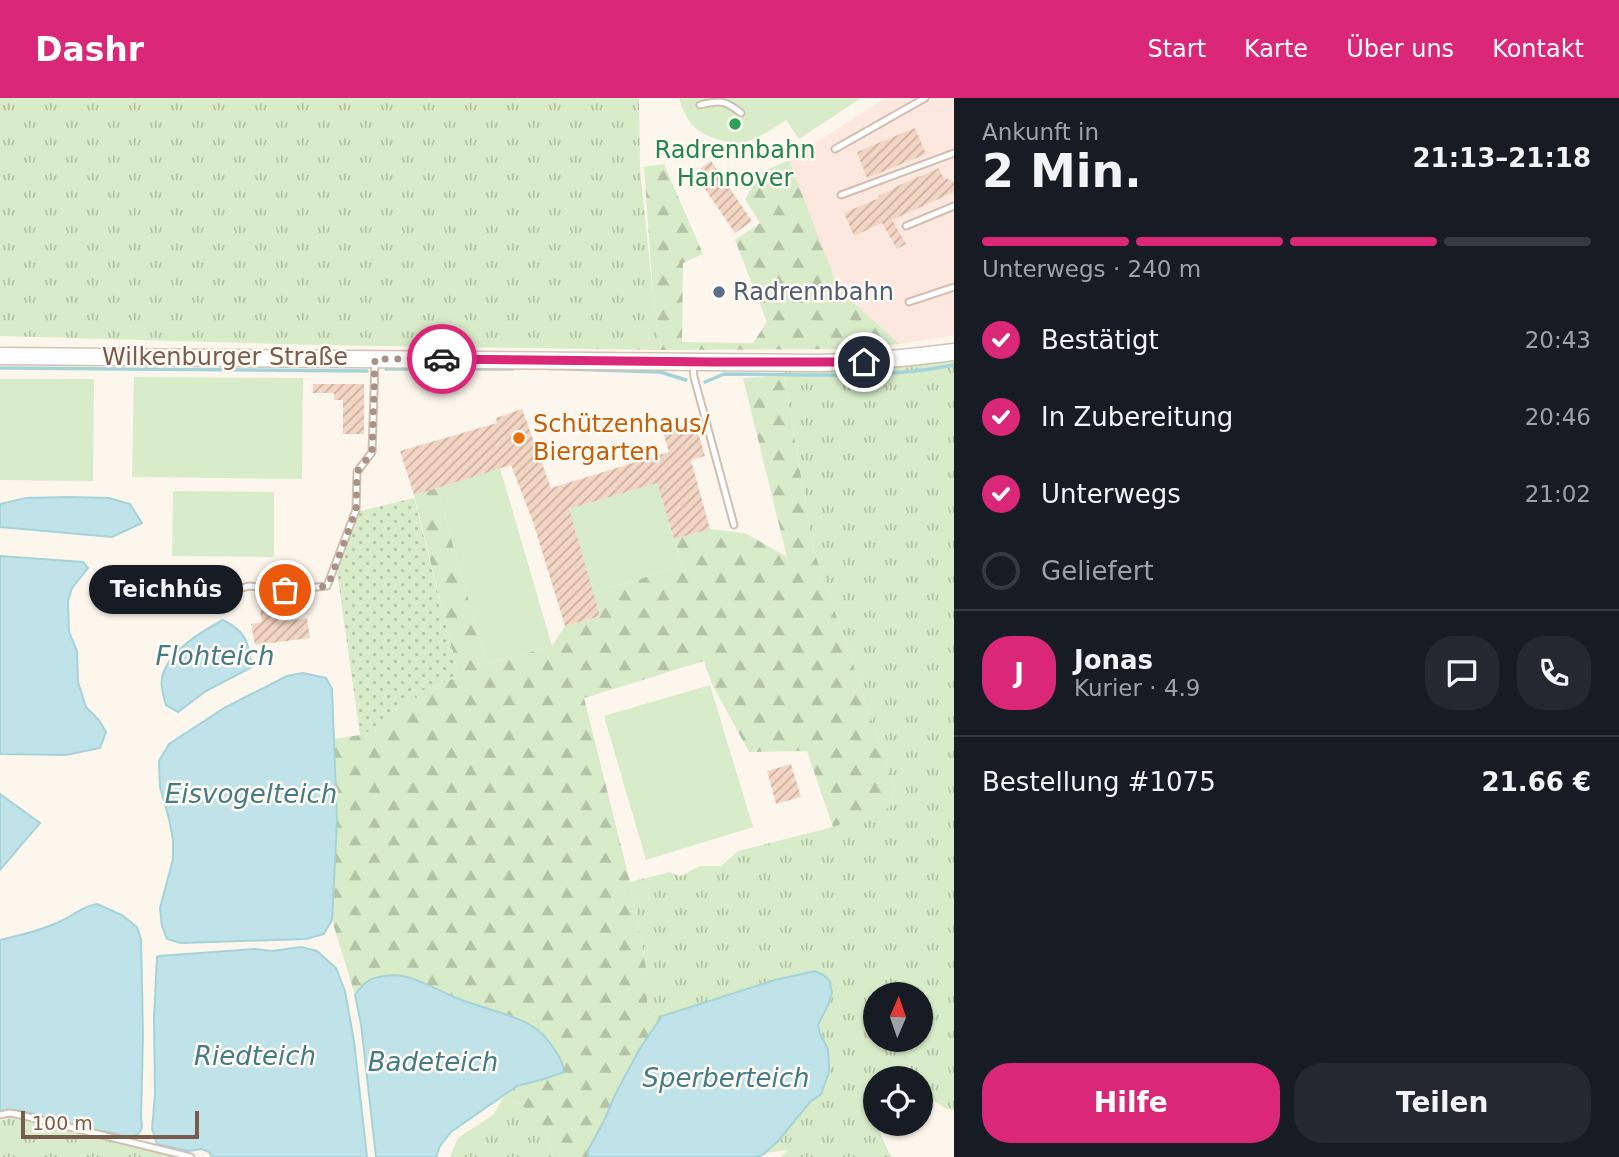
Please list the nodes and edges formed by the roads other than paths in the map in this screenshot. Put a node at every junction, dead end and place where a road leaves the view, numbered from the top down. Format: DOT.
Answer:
graph roads {
  1 [pos="925,98"];
  2 [pos="700,105"];
  3 [pos="741,113"];
  4 [pos="835,149"];
  5 [pos="954,153"];
  6 [pos="841,195"];
  7 [pos="954,206"];
  8 [pos="906,226"];
  9 [pos="954,287"];
  10 [pos="909,302"];
  11 [pos="954,352"];
  12 [pos="0,356"];
  13 [pos="375,359"];
  14 [pos="692,362"];
  15 [pos="734,525"];
  16 [pos="180,609"];
  17 [pos="0,1115"];
  18 [pos="191,1157"];
  1 -- 4 [label="lane"];
  2 -- 3 [label="lane"];
  5 -- 6 [label="lane"];
  7 -- 8 [label="lane"];
  9 -- 10 [label="lane"];
  11 -- 14 [label="main road, Wilkenburger Straße"];
  12 -- 13 [label="main road, Wilkenburger Straße"];
  13 -- 14 [label="main road, Wilkenburger Straße"];
  13 -- 16 [label="lane"];
  14 -- 15 [label="lane"];
  17 -- 18 [label="lane"];
}
